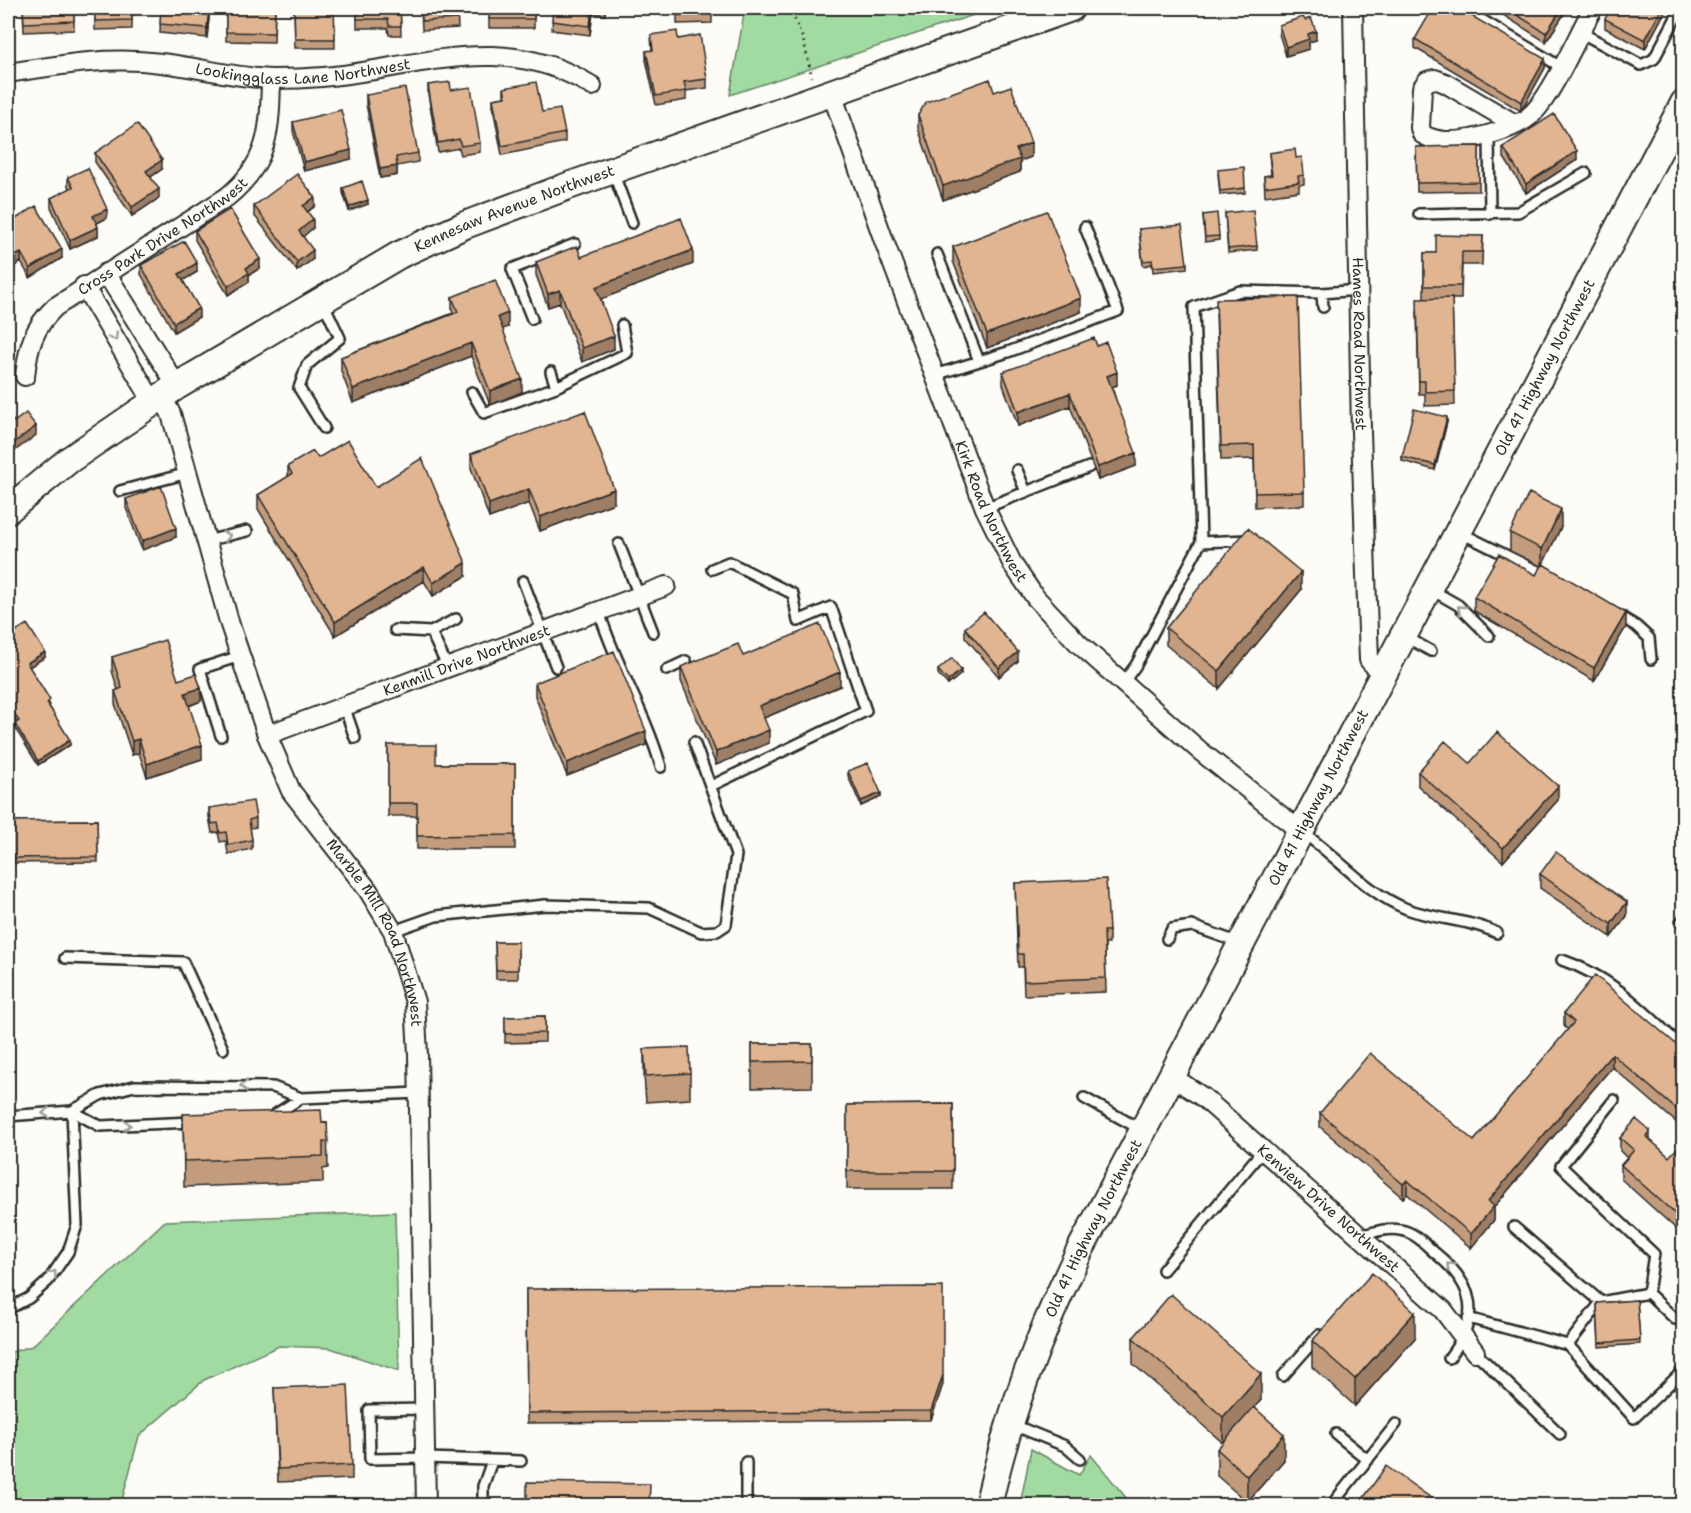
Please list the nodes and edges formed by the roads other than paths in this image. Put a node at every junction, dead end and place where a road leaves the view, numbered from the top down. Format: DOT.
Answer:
graph roads {
  1 [pos="1071,8"];
  2 [pos="1353,8"];
  3 [pos="1462,8"];
  4 [pos="1593,8"];
  5 [pos="1681,8"];
  6 [pos="1580,32"];
  7 [pos="1561,67"];
  8 [pos="8,73"];
  9 [pos="271,79"];
  10 [pos="591,86"];
  11 [pos="822,86"];
  12 [pos="1683,103"];
  13 [pos="1515,124"];
  14 [pos="1489,134"];
  15 [pos="612,170"];
  16 [pos="1586,173"];
  17 [pos="1419,214"];
  18 [pos="1490,214"];
  19 [pos="632,223"];
  20 [pos="1085,227"];
  21 [pos="575,244"];
  22 [pos="937,254"];
  23 [pos="106,273"];
  24 [pos="84,286"];
  25 [pos="1358,290"];
  26 [pos="1322,293"];
  27 [pos="322,300"];
  28 [pos="1323,308"];
  29 [pos="532,319"];
  30 [pos="621,325"];
  31 [pos="980,361"];
  32 [pos="551,372"];
  33 [pos="936,375"];
  34 [pos="25,376"];
  35 [pos="556,387"];
  36 [pos="472,392"];
  37 [pos="164,394"];
  38 [pos="324,428"];
  39 [pos="1089,467"];
  40 [pos="1017,470"];
  41 [pos="188,472"];
  42 [pos="120,491"];
  43 [pos="1026,492"];
  44 [pos="986,507"];
  45 [pos="8,510"];
  46 [pos="247,531"];
  47 [pos="1459,532"];
  48 [pos="1252,540"];
  49 [pos="206,541"];
  50 [pos="1201,542"];
  51 [pos="619,544"];
  52 [pos="712,569"];
  53 [pos="1553,579"];
  54 [pos="523,581"];
  55 [pos="666,586"];
  56 [pos="1429,588"];
  57 [pos="639,596"];
  58 [pos="1605,608"];
  59 [pos="599,611"];
  60 [pos="456,619"];
  61 [pos="395,630"];
  62 [pos="431,632"];
  63 [pos="543,632"];
  64 [pos="653,632"];
  65 [pos="1404,636"];
  66 [pos="1489,636"];
  67 [pos="1431,651"];
  68 [pos="240,656"];
  69 [pos="1651,659"];
  70 [pos="686,661"];
  71 [pos="556,667"];
  72 [pos="447,668"];
  73 [pos="667,670"];
  74 [pos="1383,675"];
  75 [pos="1123,683"];
  76 [pos="344,706"];
  77 [pos="267,735"];
  78 [pos="221,736"];
  79 [pos="355,738"];
  80 [pos="694,742"];
  81 [pos="661,767"];
  82 [pos="711,786"];
  83 [pos="1300,831"];
  84 [pos="1683,919"];
  85 [pos="1683,924"];
  86 [pos="393,931"];
  87 [pos="1497,933"];
  88 [pos="1167,939"];
  89 [pos="1240,943"];
  90 [pos="65,958"];
  91 [pos="1562,960"];
  92 [pos="223,1049"];
  93 [pos="1683,1049"];
  94 [pos="1171,1076"];
  95 [pos="419,1093"];
  96 [pos="301,1098"];
  97 [pos="1084,1098"];
  98 [pos="1614,1100"];
  99 [pos="72,1111"];
  100 [pos="8,1116"];
  101 [pos="264,1117"];
  102 [pos="203,1122"];
  103 [pos="1143,1130"];
  104 [pos="1263,1150"];
  105 [pos="1514,1227"];
  106 [pos="1359,1236"];
  107 [pos="1163,1270"];
  108 [pos="1648,1293"];
  109 [pos="1600,1302"];
  110 [pos="8,1309"];
  111 [pos="1468,1318"];
  112 [pos="1683,1319"];
  113 [pos="1329,1324"];
  114 [pos="1469,1345"];
  115 [pos="1568,1345"];
  116 [pos="1449,1358"];
  117 [pos="1683,1370"];
  118 [pos="1283,1376"];
  119 [pos="426,1409"];
  120 [pos="1008,1423"];
  121 [pos="1396,1424"];
  122 [pos="1336,1434"];
  123 [pos="1560,1434"];
  124 [pos="426,1458"];
  125 [pos="1080,1459"];
  126 [pos="1368,1460"];
  127 [pos="492,1461"];
  128 [pos="520,1461"];
  129 [pos="746,1462"];
  130 [pos="1333,1503"];
  131 [pos="426,1506"];
  132 [pos="483,1506"];
  133 [pos="746,1506"];
  134 [pos="988,1506"];
  1 -- 11 [label="street, Kennesaw Avenue Northwest"];
  2 -- 25 [label="street, Hames Road Northwest"];
  3 -- 7 [label="lane"];
  4 -- 6 [label="street"];
  5 -- 6 [label="lane"];
  6 -- 7 [label="street"];
  7 -- 13 [label="street"];
  8 -- 9 [label="street, Lookingglass Lane Northwest"];
  9 -- 10 [label="street, Lookingglass Lane Northwest"];
  9 -- 23 [label="street, Cross Park Drive Northwest"];
  11 -- 15 [label="street, Kennesaw Avenue Northwest"];
  11 -- 33 [label="street, Kirk Road Northwest"];
  12 -- 47 [label="street, Old 41 Highway Northwest"];
  13 -- 14 [label="street"];
  13 -- 14 [label="street"];
  14 -- 18 [label="lane"];
  15 -- 19 [label="lane"];
  15 -- 27 [label="street, Kennesaw Avenue Northwest"];
  16 -- 18 [label="lane"];
  17 -- 18 [label="lane"];
  20 -- 31 [label="lane"];
  21 -- 29 [label="lane"];
  22 -- 31 [label="lane"];
  23 -- 24 [label="street, Cross Park Drive Northwest"];
  23 -- 37 [label="street"];
  24 -- 34 [label="street, Cross Park Drive Northwest"];
  24 -- 37 [label="street, one-way"];
  25 -- 26 [label="lane"];
  25 -- 74 [label="street, Hames Road Northwest"];
  26 -- 28 [label="lane"];
  26 -- 50 [label="lane"];
  27 -- 37 [label="street, Kennesaw Avenue Northwest"];
  27 -- 38 [label="lane"];
  30 -- 35 [label="lane"];
  31 -- 33 [label="lane"];
  32 -- 35 [label="lane"];
  33 -- 44 [label="street, Kirk Road Northwest"];
  35 -- 36 [label="lane"];
  37 -- 41 [label="street, Marble Mill Road Northwest"];
  37 -- 45 [label="street, Kennesaw Avenue Northwest"];
  39 -- 43 [label="lane"];
  40 -- 43 [label="lane"];
  41 -- 42 [label="lane"];
  41 -- 49 [label="street, Marble Mill Road Northwest"];
  43 -- 44 [label="lane"];
  44 -- 75 [label="street, Kirk Road Northwest"];
  49 -- 46 [label="lane, one-way"];
  47 -- 53 [label="lane"];
  47 -- 56 [label="street, Old 41 Highway Northwest"];
  48 -- 50 [label="lane"];
  49 -- 68 [label="street, Marble Mill Road Northwest"];
  50 -- 75 [label="lane"];
  51 -- 57 [label="lane"];
  52 -- 82 [label="lane"];
  54 -- 63 [label="lane"];
  55 -- 57 [label="street, Kenmill Drive Northwest"];
  56 -- 65 [label="street, Old 41 Highway Northwest"];
  66 -- 56 [label="lane, one-way"];
  57 -- 59 [label="street, Kenmill Drive Northwest"];
  57 -- 64 [label="lane"];
  58 -- 69 [label="lane"];
  59 -- 63 [label="street, Kenmill Drive Northwest"];
  59 -- 81 [label="lane"];
  60 -- 62 [label="lane"];
  61 -- 62 [label="lane"];
  62 -- 72 [label="lane"];
  63 -- 71 [label="lane"];
  63 -- 72 [label="street, Kenmill Drive Northwest"];
  65 -- 67 [label="lane"];
  65 -- 74 [label="street, Old 41 Highway Northwest"];
  68 -- 77 [label="street, Marble Mill Road Northwest"];
  68 -- 78 [label="lane"];
  70 -- 73 [label="lane"];
  72 -- 76 [label="street, Kenmill Drive Northwest"];
  74 -- 83 [label="street, Old 41 Highway Northwest"];
  75 -- 83 [label="street, Kirk Road Northwest"];
  76 -- 77 [label="street, Kenmill Drive Northwest"];
  76 -- 79 [label="lane"];
  77 -- 86 [label="street, Marble Mill Road Northwest"];
  80 -- 82 [label="lane"];
  82 -- 86 [label="lane"];
  83 -- 87 [label="lane"];
  83 -- 89 [label="street, Old 41 Highway Northwest"];
  84 -- 85 [label="lane"];
  86 -- 95 [label="street, Marble Mill Road Northwest"];
  88 -- 89 [label="lane"];
  89 -- 94 [label="street, Old 41 Highway Northwest"];
  90 -- 92 [label="lane"];
  91 -- 93 [label="lane"];
  94 -- 103 [label="street, Old 41 Highway Northwest"];
  94 -- 104 [label="street, Kenview Drive Northwest"];
  95 -- 96 [label="lane"];
  95 -- 119 [label="street, Marble Mill Road Northwest"];
  96 -- 99 [label="lane, one-way"];
  96 -- 101 [label="lane"];
  97 -- 103 [label="lane"];
  98 -- 108 [label="lane"];
  99 -- 100 [label="lane, one-way"];
  99 -- 102 [label="lane, one-way"];
  110 -- 99 [label="lane, one-way"];
  103 -- 120 [label="street, Old 41 Highway Northwest"];
  104 -- 106 [label="street, Kenview Drive Northwest"];
  104 -- 107 [label="lane"];
  105 -- 109 [label="lane"];
  111 -- 106 [label="lane, one-way"];
  106 -- 114 [label="street, Kenview Drive Northwest"];
  108 -- 109 [label="lane"];
  108 -- 112 [label="lane"];
  109 -- 115 [label="lane"];
  111 -- 114 [label="lane"];
  111 -- 115 [label="lane"];
  113 -- 118 [label="lane"];
  114 -- 116 [label="lane"];
  114 -- 123 [label="lane"];
  115 -- 117 [label="lane"];
  119 -- 124 [label="street, Marble Mill Road Northwest"];
  119 -- 124 [label="lane"];
  120 -- 125 [label="lane"];
  120 -- 134 [label="street, Old 41 Highway Northwest"];
  121 -- 126 [label="lane"];
  122 -- 126 [label="lane"];
  124 -- 127 [label="lane"];
  124 -- 131 [label="street, Marble Mill Road Northwest"];
  126 -- 130 [label="lane"];
  127 -- 128 [label="lane"];
  127 -- 132 [label="lane"];
  129 -- 133 [label="lane"];
}
